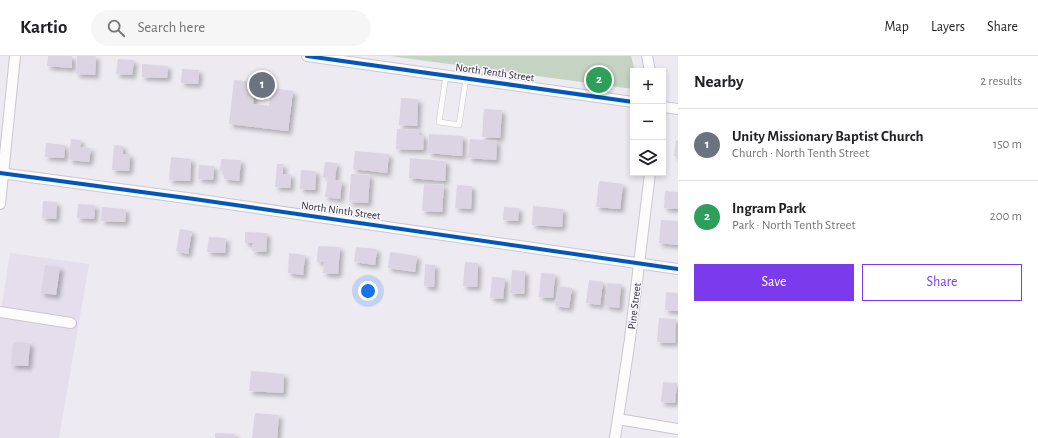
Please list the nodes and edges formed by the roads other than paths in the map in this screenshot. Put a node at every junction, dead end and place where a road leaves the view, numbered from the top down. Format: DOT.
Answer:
graph roads {
  1 [pos="15,56"];
  2 [pos="307,56"];
  3 [pos="647,56"];
  4 [pos="649,68"];
  5 [pos="446,74"];
  6 [pos="466,78"];
  7 [pos="630,102"];
  8 [pos="666,107"];
  9 [pos="678,109"];
  10 [pos="2,173"];
  11 [pos="650,176"];
  12 [pos="0,204"];
  13 [pos="639,263"];
  14 [pos="678,269"];
  15 [pos="0,312"];
  16 [pos="71,323"];
  17 [pos="618,419"];
  18 [pos="678,429"];
  19 [pos="615,438"];
  1 -- 10 [label="street"];
  2 -- 5 [label="street, North Tenth Street"];
  3 -- 4 [label="street"];
  5 -- 6 [label="street, North Tenth Street"];
  5 -- 6 [label="lane"];
  6 -- 7 [label="street, North Tenth Street"];
  8 -- 9 [label="street"];
  10 -- 12 [label="street"];
  10 -- 13 [label="street, North Ninth Street"];
  11 -- 13 [label="street, Pine Street"];
  13 -- 14 [label="street, North Ninth Street"];
  13 -- 17 [label="street, Pine Street"];
  15 -- 16 [label="street"];
  17 -- 18 [label="street"];
  17 -- 19 [label="street, Pine Street"];
}
